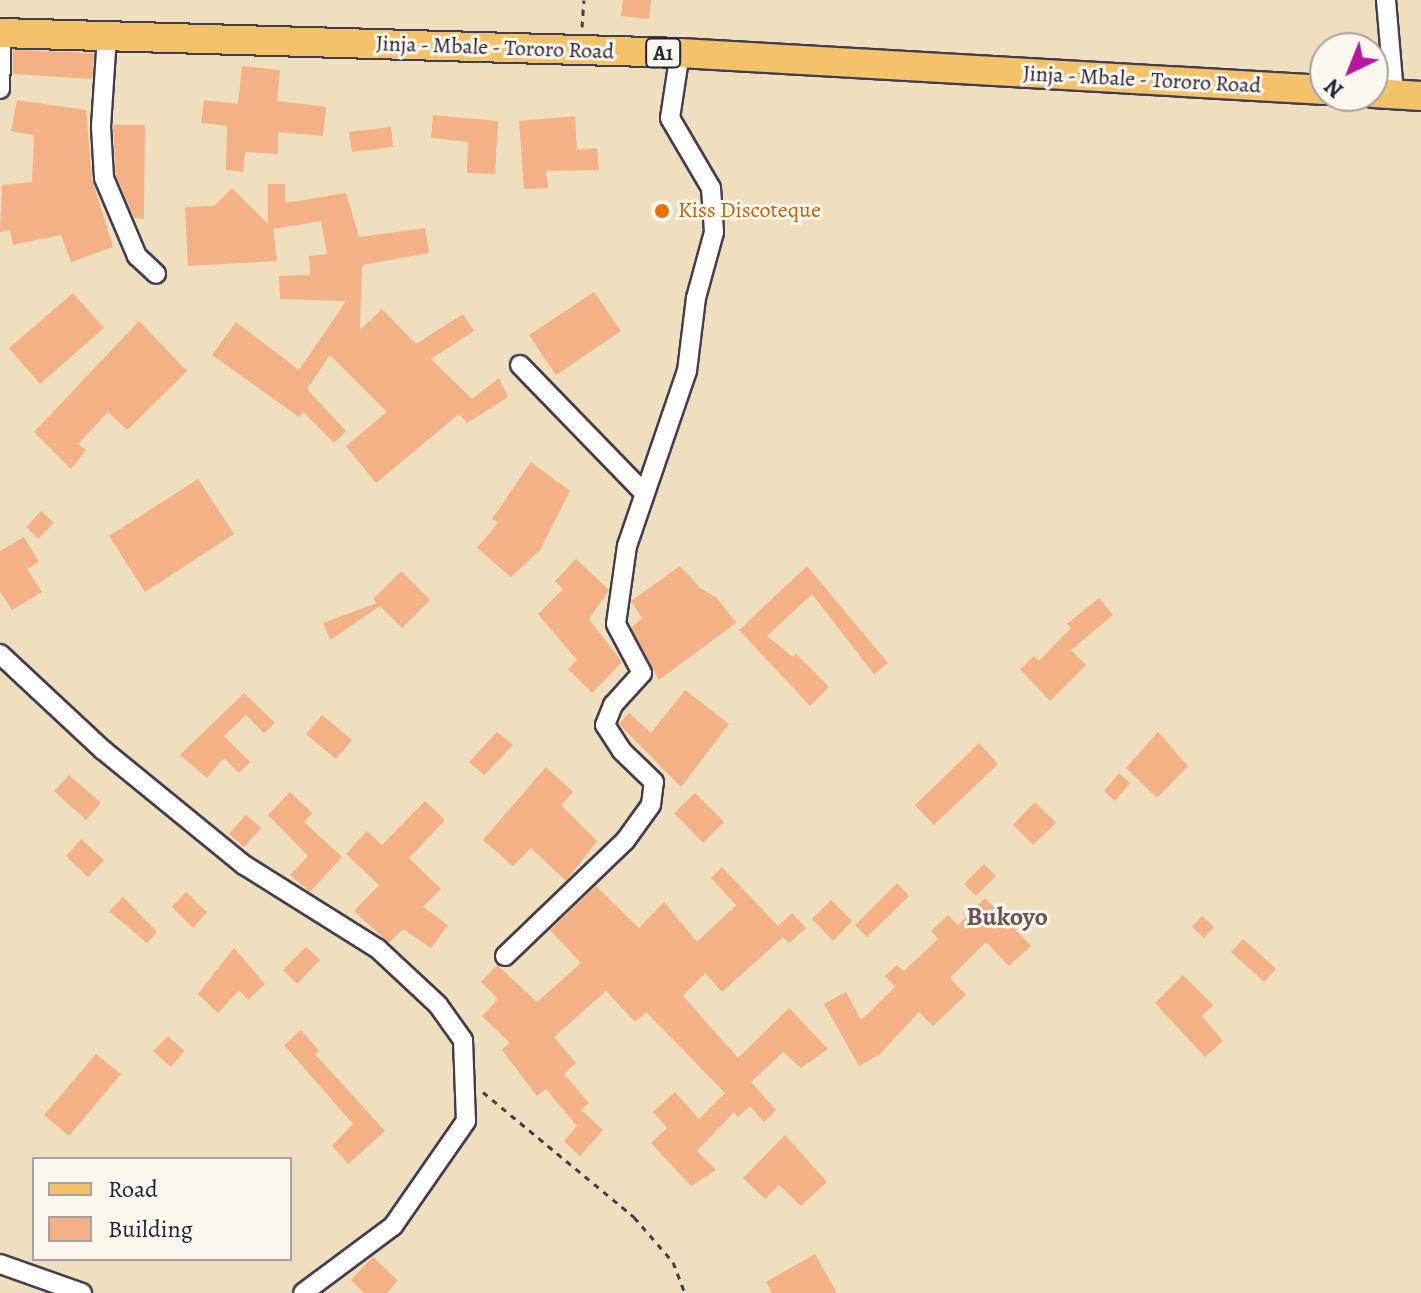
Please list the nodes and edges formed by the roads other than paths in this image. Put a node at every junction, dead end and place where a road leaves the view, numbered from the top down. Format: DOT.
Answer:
graph roads {
  1 [pos="1386,0"];
  2 [pos="1,33"];
  3 [pos="107,36"];
  4 [pos="680,53"];
  5 [pos="0,89"];
  6 [pos="1309,89"];
  7 [pos="1396,94"];
  8 [pos="156,274"];
  9 [pos="520,365"];
  10 [pos="643,492"];
  11 [pos="0,654"];
  12 [pos="505,956"];
  13 [pos="0,1264"];
  14 [pos="82,1293"];
  15 [pos="303,1293"];
  1 -- 7 [label="street"];
  2 -- 3 [label="main road, Jinja - Mbale - Tororo Road / A1"];
  2 -- 5 [label="street"];
  3 -- 4 [label="main road, Jinja - Mbale - Tororo Road / A1"];
  3 -- 8 [label="street"];
  4 -- 6 [label="main road, Jinja - Mbale - Tororo Road / A1"];
  4 -- 10 [label="street"];
  9 -- 10 [label="street"];
  10 -- 12 [label="street"];
  11 -- 15 [label="street"];
  13 -- 14 [label="street"];
}
